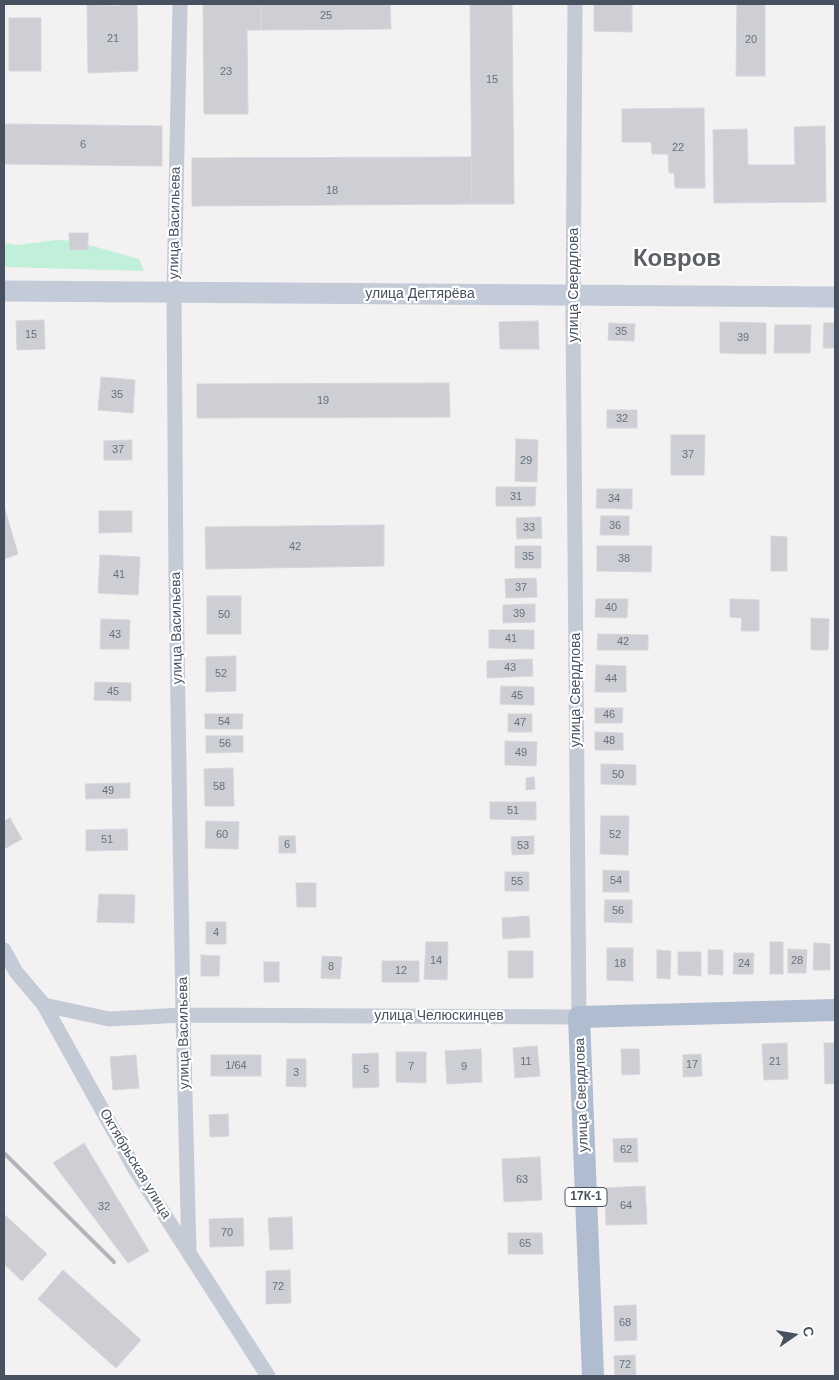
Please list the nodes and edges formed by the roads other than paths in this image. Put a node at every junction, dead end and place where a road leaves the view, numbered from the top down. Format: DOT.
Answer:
graph roads {
  1 [pos="180,4"];
  2 [pos="575,4"];
  3 [pos="4,291"];
  4 [pos="174,292"];
  5 [pos="574,294"];
  6 [pos="835,297"];
  7 [pos="4,950"];
  8 [pos="44,1005"];
  9 [pos="835,1010"];
  10 [pos="183,1015"];
  11 [pos="579,1017"];
  12 [pos="189,1252"];
  13 [pos="268,1376"];
  14 [pos="593,1376"];
  1 -- 4 [label="street, улица Васильева"];
  2 -- 5 [label="street, улица Свердлова"];
  3 -- 4 [label="main road, улица Дегтярёва"];
  4 -- 5 [label="main road, улица Дегтярёва"];
  4 -- 10 [label="street, улица Васильева"];
  5 -- 6 [label="main road, улица Дегтярёва"];
  5 -- 11 [label="street, улица Свердлова"];
  7 -- 8 [label="street, Октябрьская улица"];
  8 -- 10 [label="street, улица Челюскинцев"];
  8 -- 12 [label="street, Октябрьская улица"];
  9 -- 11 [label="main road, улица Челюскинцев"];
  10 -- 11 [label="street, улица Челюскинцев"];
  10 -- 12 [label="street, улица Васильева"];
  11 -- 14 [label="main road, улица Свердлова / 17К-1"];
  12 -- 13 [label="street, Октябрьская улица"];
}
